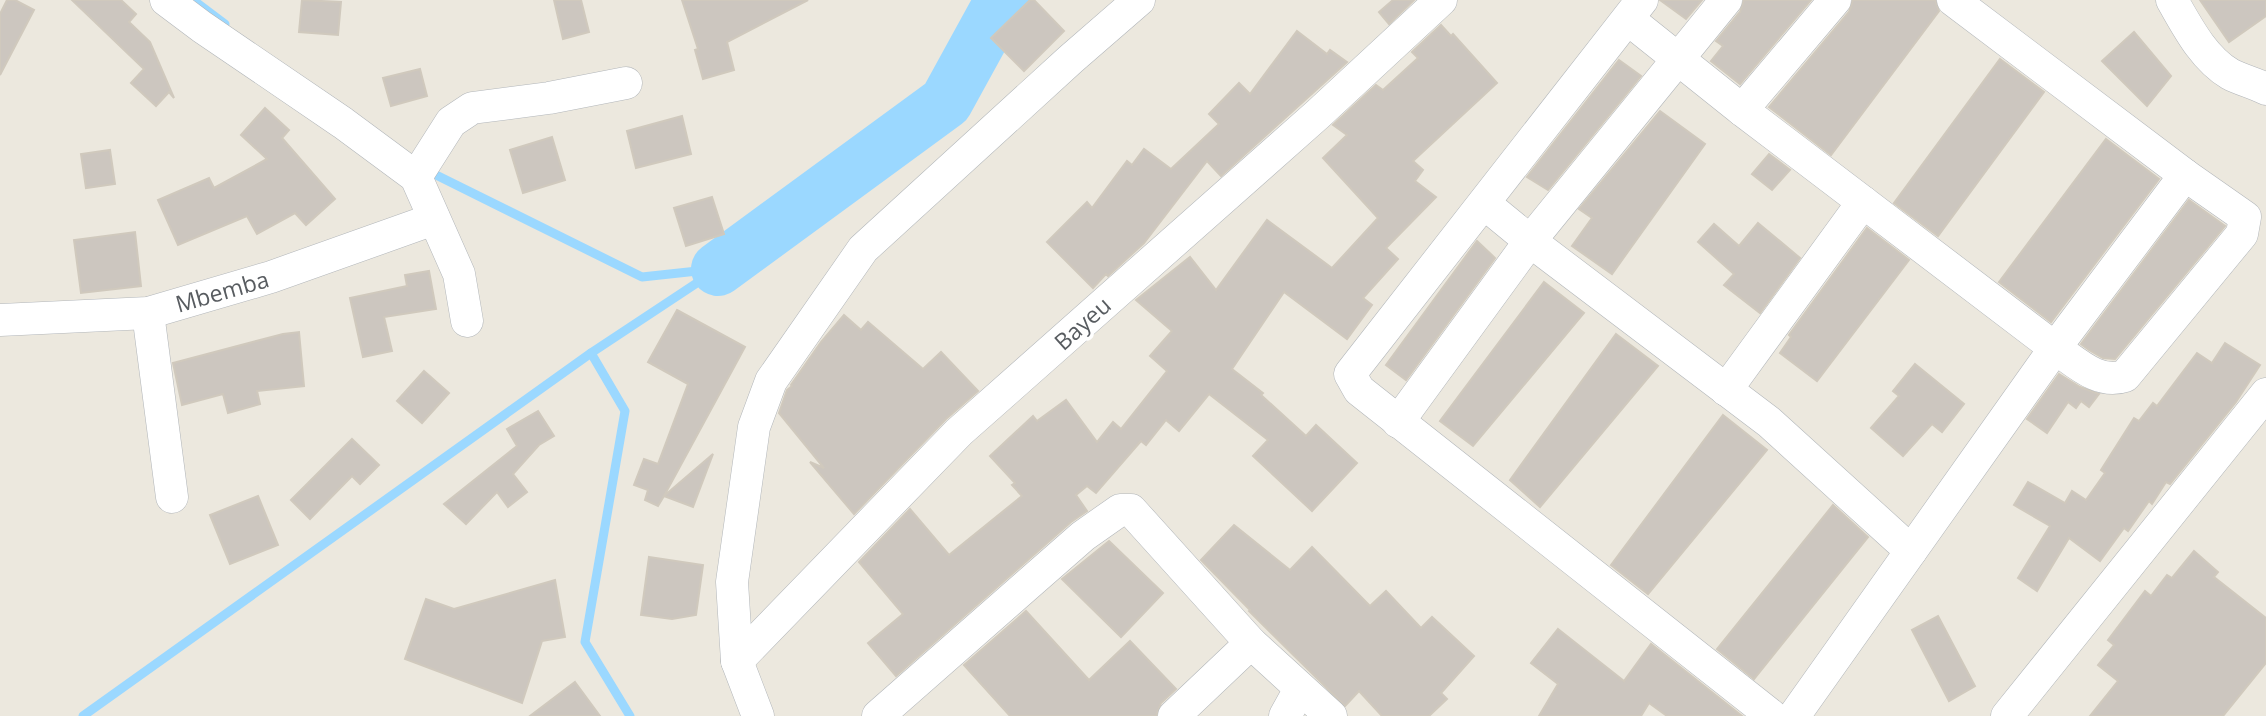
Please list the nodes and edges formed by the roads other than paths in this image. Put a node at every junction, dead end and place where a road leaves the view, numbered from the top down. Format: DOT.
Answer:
graph roads {
  1 [pos="166,0"];
  2 [pos="1139,0"];
  3 [pos="1441,0"];
  4 [pos="1726,0"];
  5 [pos="1835,0"];
  6 [pos="1953,0"];
  7 [pos="2172,0"];
  8 [pos="1635,10"];
  9 [pos="1677,58"];
  10 [pos="2261,79"];
  11 [pos="626,83"];
  12 [pos="1742,110"];
  13 [pos="2185,175"];
  14 [pos="416,177"];
  15 [pos="1863,202"];
  16 [pos="1485,204"];
  17 [pos="435,219"];
  18 [pos="1530,241"];
  19 [pos="148,313"];
  20 [pos="0,320"];
  21 [pos="467,321"];
  22 [pos="2055,348"];
  23 [pos="1726,390"];
  24 [pos="2266,394"];
  25 [pos="1398,422"];
  26 [pos="172,497"];
  27 [pos="1911,551"];
  28 [pos="1251,643"];
  29 [pos="737,660"];
  30 [pos="1292,703"];
  31 [pos="758,716"];
  32 [pos="878,716"];
  33 [pos="1174,716"];
  34 [pos="1331,716"];
  35 [pos="1772,716"];
  36 [pos="1794,716"];
  37 [pos="2007,716"];
  1 -- 14 [label="street"];
  2 -- 29 [label="street"];
  3 -- 29 [label="street, Bayeu"];
  4 -- 9 [label="street"];
  5 -- 12 [label="street"];
  6 -- 13 [label="street"];
  7 -- 10 [label="street"];
  8 -- 9 [label="street"];
  8 -- 16 [label="street"];
  9 -- 12 [label="street"];
  9 -- 18 [label="street"];
  11 -- 14 [label="street"];
  12 -- 15 [label="street"];
  13 -- 22 [label="street"];
  13 -- 22 [label="street"];
  14 -- 17 [label="street"];
  15 -- 22 [label="street"];
  15 -- 23 [label="street"];
  16 -- 18 [label="street"];
  16 -- 25 [label="street"];
  17 -- 19 [label="street, Mbemba"];
  17 -- 21 [label="street"];
  18 -- 23 [label="street"];
  18 -- 25 [label="street"];
  19 -- 20 [label="street, Mbemba"];
  19 -- 26 [label="street"];
  22 -- 27 [label="street"];
  23 -- 27 [label="street"];
  24 -- 37 [label="street"];
  25 -- 35 [label="street"];
  27 -- 36 [label="street"];
  28 -- 30 [label="street"];
  28 -- 32 [label="street"];
  28 -- 33 [label="street"];
  29 -- 31 [label="street"];
  30 -- 34 [label="street"];
}
